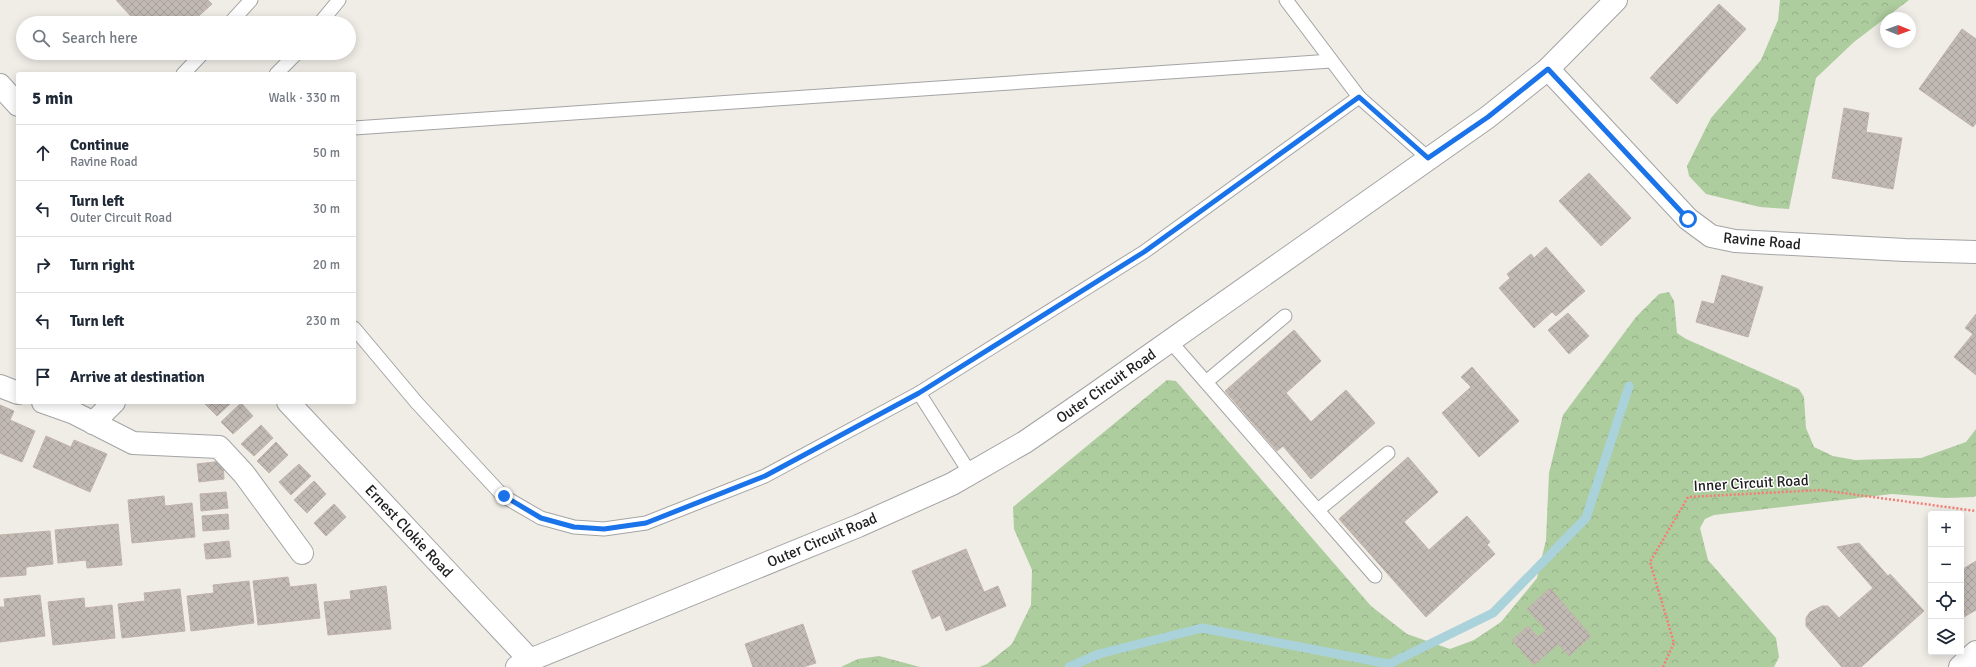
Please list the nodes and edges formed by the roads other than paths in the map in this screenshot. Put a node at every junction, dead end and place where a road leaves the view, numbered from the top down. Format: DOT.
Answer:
graph roads {
  1 [pos="251,0"];
  2 [pos="339,0"];
  3 [pos="1286,0"];
  4 [pos="1616,0"];
  5 [pos="236,16"];
  6 [pos="326,16"];
  7 [pos="196,60"];
  8 [pos="289,60"];
  9 [pos="1331,61"];
  10 [pos="1548,69"];
  11 [pos="185,72"];
  12 [pos="278,72"];
  13 [pos="1359,97"];
  14 [pos="356,128"];
  15 [pos="1428,158"];
  16 [pos="1976,252"];
  17 [pos="1284,316"];
  18 [pos="356,330"];
  19 [pos="1170,341"];
  20 [pos="1206,382"];
  21 [pos="0,386"];
  22 [pos="16,392"];
  23 [pos="919,393"];
  24 [pos="48,404"];
  25 [pos="112,404"];
  26 [pos="290,404"];
  27 [pos="93,423"];
  28 [pos="1388,453"];
  29 [pos="970,473"];
  30 [pos="1318,510"];
  31 [pos="302,553"];
  32 [pos="1375,576"];
  33 [pos="1976,652"];
  34 [pos="523,664"];
  35 [pos="1960,667"];
  1 -- 5 [label="lane"];
  2 -- 6 [label="lane"];
  3 -- 9 [label="lane"];
  4 -- 10 [label="street, Outer Circuit Road"];
  7 -- 11 [label="lane"];
  8 -- 12 [label="lane"];
  9 -- 13 [label="lane"];
  9 -- 14 [label="lane"];
  10 -- 15 [label="street, Outer Circuit Road"];
  10 -- 16 [label="street, Ravine Road"];
  13 -- 15 [label="lane"];
  13 -- 23 [label="lane"];
  15 -- 19 [label="street, Outer Circuit Road"];
  17 -- 20 [label="lane"];
  18 -- 23 [label="lane"];
  19 -- 20 [label="lane"];
  19 -- 29 [label="street, Outer Circuit Road"];
  20 -- 30 [label="lane"];
  21 -- 22 [label="street"];
  23 -- 29 [label="lane"];
  24 -- 27 [label="street"];
  25 -- 27 [label="street"];
  26 -- 34 [label="street, Ernest Clokie Road"];
  27 -- 31 [label="street"];
  28 -- 30 [label="lane"];
  29 -- 34 [label="street, Outer Circuit Road"];
  30 -- 32 [label="lane"];
  33 -- 35 [label="street"];
}
